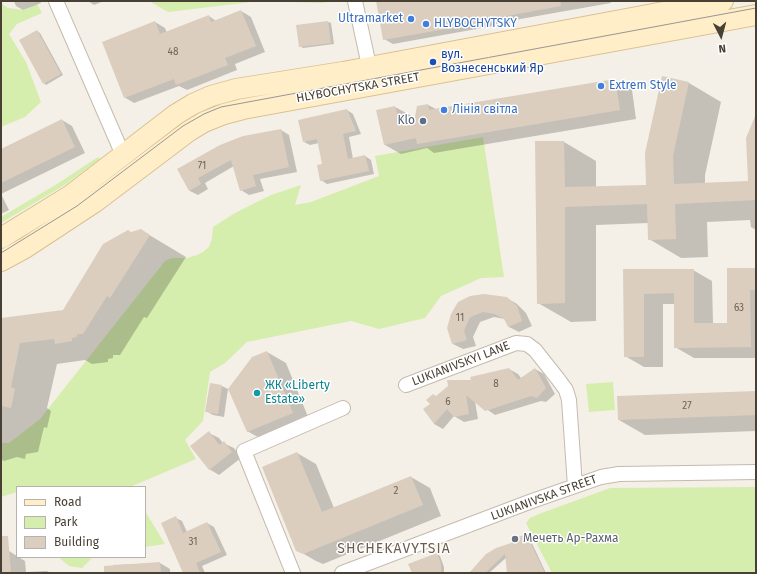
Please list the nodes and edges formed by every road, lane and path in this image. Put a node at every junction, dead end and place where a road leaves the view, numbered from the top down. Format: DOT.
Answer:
graph roads {
  1 [pos="56,1"];
  2 [pos="355,1"];
  3 [pos="722,1"];
  4 [pos="756,15"];
  5 [pos="372,76"];
  6 [pos="124,155"];
  7 [pos="1,238"];
  8 [pos="1,261"];
  9 [pos="406,384"];
  10 [pos="343,408"];
  11 [pos="756,472"];
  12 [pos="575,486"];
  13 [pos="293,573"];
  14 [pos="342,573"];
  1 -- 6 [label="street"];
  2 -- 5 [label="street"];
  3 -- 5 [label="main road, HLYBOCHYTSKA STREET"];
  4 -- 5 [label="main road, HLYBOCHYTSKA STREET"];
  5 -- 6 [label="main road, HLYBOCHYTSKA STREET"];
  5 -- 8 [label="main road, HLYBOCHYTSKA STREET"];
  6 -- 7 [label="main road, HLYBOCHYTSKA STREET"];
  9 -- 12 [label="street, LUKIANIVSKYI LANE"];
  10 -- 13 [label="street"];
  11 -- 12 [label="street, LUKIANIVSKA STREET"];
  12 -- 14 [label="street, LUKIANIVSKA STREET"];
}
